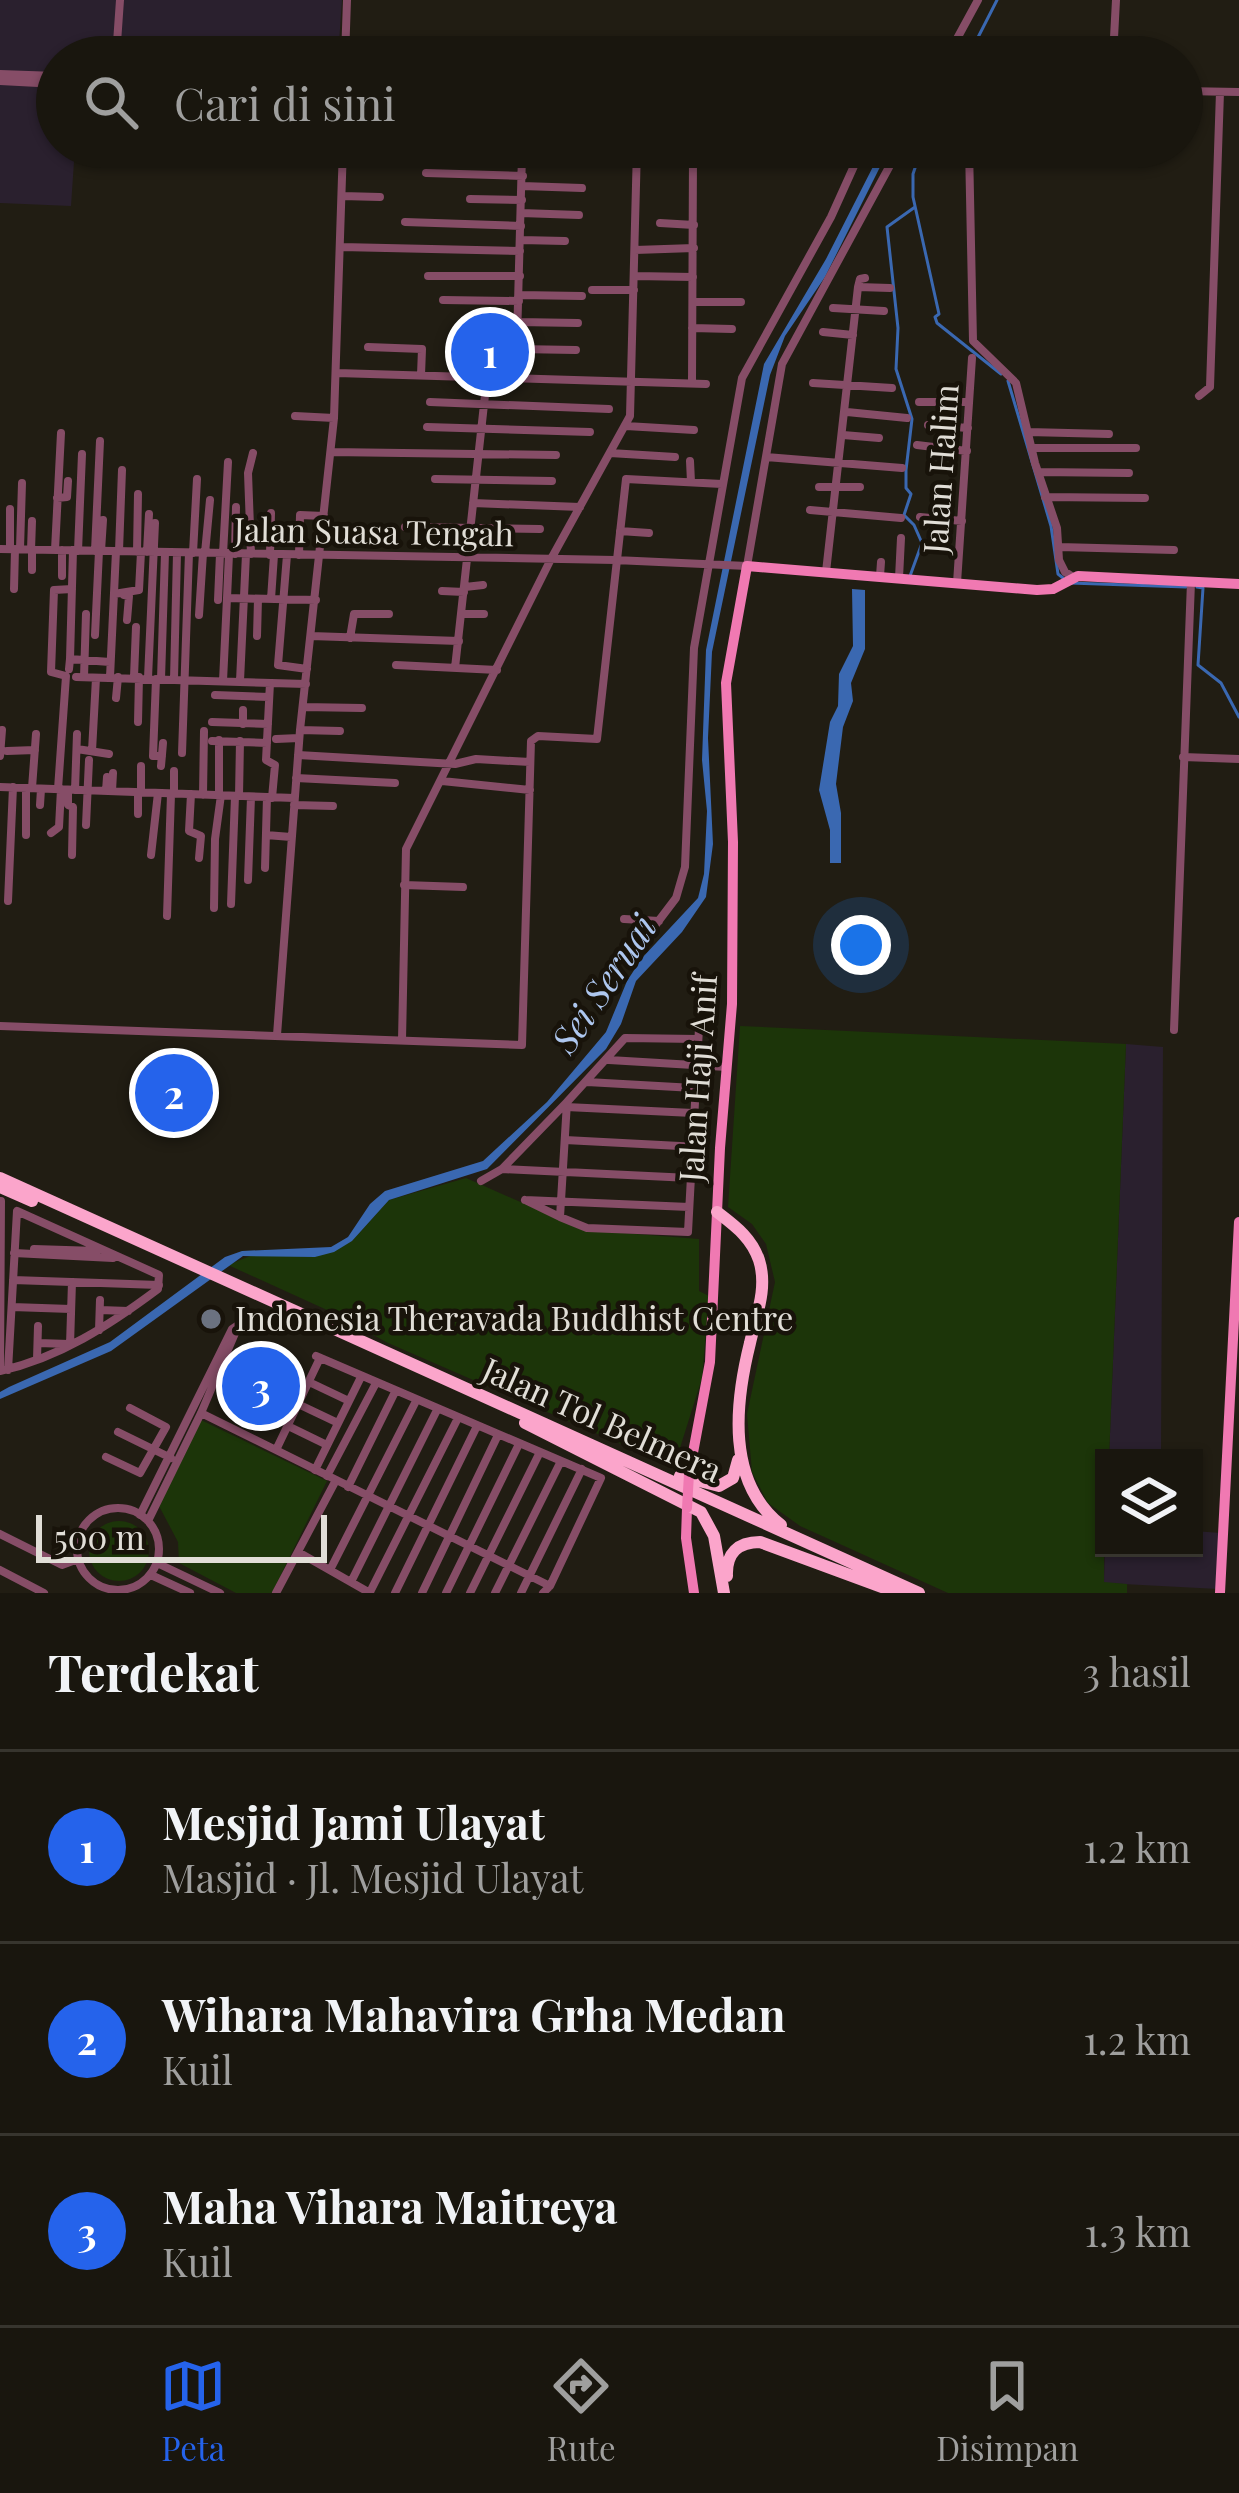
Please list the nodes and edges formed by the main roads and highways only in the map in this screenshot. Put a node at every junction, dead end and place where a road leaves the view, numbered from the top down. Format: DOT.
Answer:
graph roads {
  1 [pos="1239,584"];
  2 [pos="0,1178"];
  3 [pos="0,1187"];
  4 [pos="717,1212"];
  5 [pos="1239,1222"];
  6 [pos="716,1229"];
  7 [pos="198,1271"];
  8 [pos="217,1279"];
  9 [pos="525,1423"];
  10 [pos="566,1434"];
  11 [pos="901,1590"];
  12 [pos="694,1593"];
  13 [pos="727,1593"];
  14 [pos="919,1593"];
  15 [pos="1220,1593"];
  1 -- 4 [label="main road, Jalan Haji Anif"];
  2 -- 7 [label="highway, Jalan Tol Belmera"];
  3 -- 7 [label="highway, Jalan Tol Belmera"];
  4 -- 6 [label="main road, Jalan Haji Anif"];
  4 -- 11 [label="highway"];
  5 -- 15 [label="main road"];
  6 -- 10 [label="highway"];
  6 -- 12 [label="main road, Jalan Haji Anif, bridge"];
  7 -- 8 [label="highway, Jalan Tol Belmera"];
  8 -- 9 [label="highway, Jalan Tol Belmera"];
  8 -- 10 [label="highway, Jalan Tol Belmera"];
  9 -- 11 [label="highway, Jalan Tol Belmera"];
  9 -- 13 [label="highway"];
  10 -- 11 [label="highway, Jalan Tol Belmera"];
  11 -- 13 [label="highway"];
  11 -- 14 [label="highway, Jalan Tol Belmera"];
}
